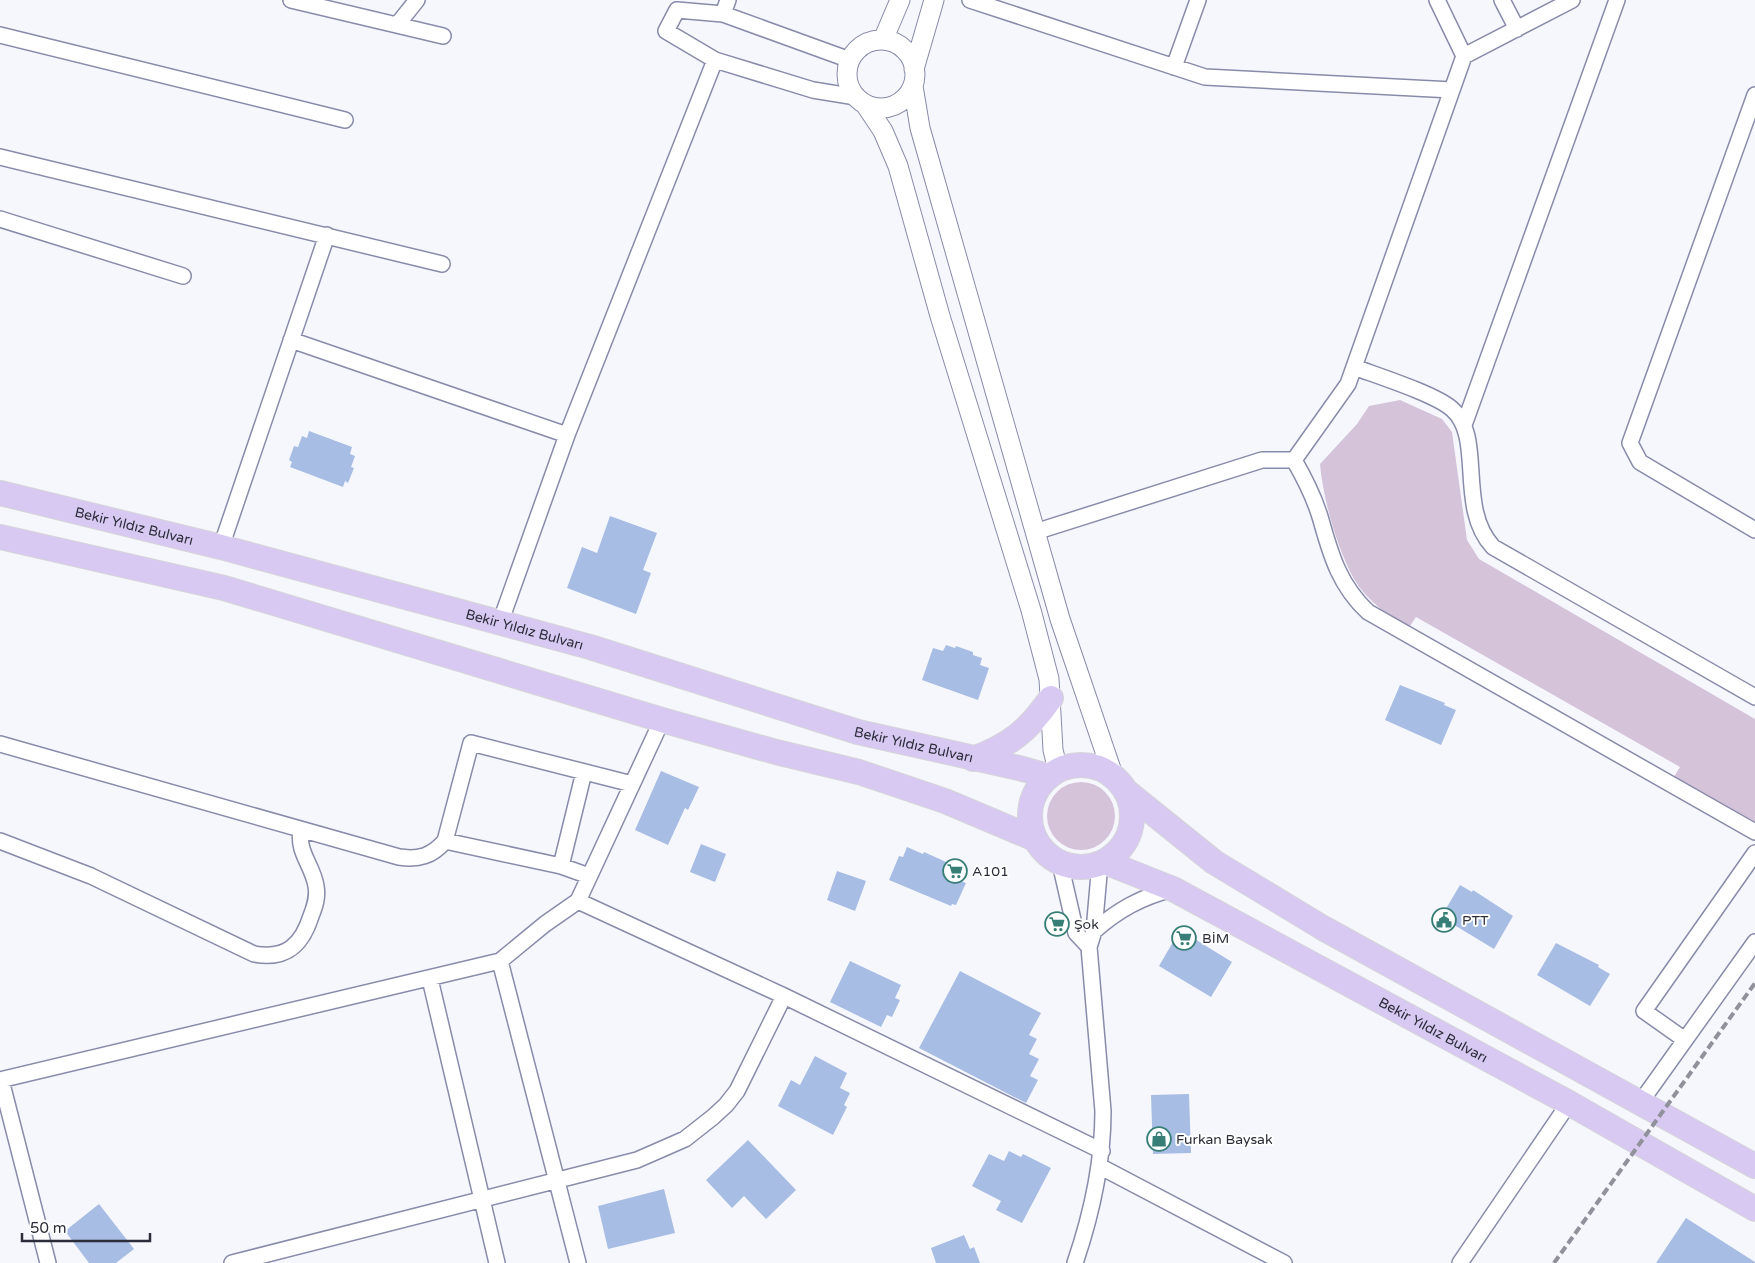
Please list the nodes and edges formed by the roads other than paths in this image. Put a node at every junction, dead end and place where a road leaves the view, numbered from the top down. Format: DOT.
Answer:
graph roads {
  1 [pos="291,0"];
  2 [pos="417,0"];
  3 [pos="900,0"];
  4 [pos="934,0"];
  5 [pos="970,0"];
  6 [pos="1198,0"];
  7 [pos="1437,0"];
  8 [pos="1502,0"];
  9 [pos="1572,0"];
  10 [pos="1617,0"];
  11 [pos="726,7"];
  12 [pos="397,26"];
  13 [pos="1517,29"];
  14 [pos="0,35"];
  15 [pos="443,36"];
  16 [pos="883,40"];
  17 [pos="1464,56"];
  18 [pos="714,60"];
  19 [pos="850,60"];
  20 [pos="1174,68"];
  21 [pos="914,77"];
  22 [pos="1452,90"];
  23 [pos="1755,95"];
  24 [pos="861,101"];
  25 [pos="345,120"];
  26 [pos="0,157"];
  27 [pos="0,220"];
  28 [pos="327,234"];
  29 [pos="442,264"];
  30 [pos="183,276"];
  31 [pos="291,340"];
  32 [pos="1354,366"];
  33 [pos="1464,425"];
  34 [pos="567,435"];
  35 [pos="1294,460"];
  36 [pos="0,493"];
  37 [pos="1755,530"];
  38 [pos="1035,532"];
  39 [pos="0,537"];
  40 [pos="221,547"];
  41 [pos="500,623"];
  42 [pos="1755,697"];
  43 [pos="1051,698"];
  44 [pos="662,720"];
  45 [pos="0,744"];
  46 [pos="973,759"];
  47 [pos="584,772"];
  48 [pos="1053,773"];
  49 [pos="632,784"];
  50 [pos="1120,784"];
  51 [pos="301,831"];
  52 [pos="1755,832"];
  53 [pos="1035,839"];
  54 [pos="0,841"];
  55 [pos="445,841"];
  56 [pos="1755,853"];
  57 [pos="1060,863"];
  58 [pos="1103,863"];
  59 [pos="561,866"];
  60 [pos="589,876"];
  61 [pos="1173,889"];
  62 [pos="578,901"];
  63 [pos="1094,931"];
  64 [pos="1755,942"];
  65 [pos="1089,947"];
  66 [pos="500,961"];
  67 [pos="430,979"];
  68 [pos="784,996"];
  69 [pos="1685,1040"];
  70 [pos="0,1080"];
  71 [pos="1569,1103"];
  72 [pos="1640,1103"];
  73 [pos="1102,1151"];
  74 [pos="1755,1166"];
  75 [pos="1100,1168"];
  76 [pos="558,1180"];
  77 [pos="482,1200"];
  78 [pos="1755,1209"];
  79 [pos="48,1263"];
  80 [pos="232,1263"];
  81 [pos="497,1263"];
  82 [pos="578,1263"];
  83 [pos="1075,1263"];
  84 [pos="1284,1263"];
  85 [pos="1460,1263"];
  1 -- 12 [label="street"];
  2 -- 12 [label="street"];
  3 -- 16 [label="street"];
  4 -- 21 [label="street"];
  5 -- 20 [label="street"];
  6 -- 20 [label="street"];
  7 -- 17 [label="street"];
  8 -- 13 [label="street"];
  9 -- 13 [label="street"];
  10 -- 33 [label="street"];
  11 -- 18 [label="street"];
  11 -- 19 [label="street"];
  12 -- 15 [label="street"];
  13 -- 17 [label="street"];
  14 -- 25 [label="street"];
  16 -- 19 [label="street"];
  16 -- 21 [label="street"];
  17 -- 22 [label="street"];
  18 -- 24 [label="street"];
  18 -- 34 [label="street"];
  19 -- 24 [label="street"];
  20 -- 22 [label="street"];
  21 -- 24 [label="street"];
  21 -- 38 [label="street"];
  22 -- 32 [label="street"];
  23 -- 37 [label="street"];
  24 -- 43 [label="street"];
  26 -- 28 [label="street"];
  27 -- 30 [label="street"];
  28 -- 29 [label="street"];
  28 -- 31 [label="street"];
  31 -- 34 [label="street"];
  31 -- 40 [label="street"];
  32 -- 33 [label="street"];
  32 -- 35 [label="street"];
  33 -- 42 [label="street"];
  34 -- 41 [label="street"];
  35 -- 38 [label="street"];
  35 -- 52 [label="street"];
  36 -- 40 [label="main road, Bekir Yıldız Bulvarı"];
  38 -- 50 [label="street"];
  39 -- 44 [label="main road"];
  40 -- 41 [label="main road, Bekir Yıldız Bulvarı"];
  41 -- 46 [label="main road, Bekir Yıldız Bulvarı"];
  43 -- 46 [label="main road"];
  43 -- 48 [label="street"];
  44 -- 49 [label="street"];
  44 -- 53 [label="main road"];
  45 -- 51 [label="street"];
  46 -- 48 [label="main road, Bekir Yıldız Bulvarı"];
  47 -- 49 [label="street"];
  47 -- 55 [label="street"];
  47 -- 59 [label="street"];
  48 -- 50 [label="main road"];
  48 -- 53 [label="main road"];
  49 -- 60 [label="street"];
  50 -- 58 [label="main road"];
  50 -- 72 [label="main road"];
  51 -- 54 [label="street"];
  51 -- 55 [label="street"];
  53 -- 57 [label="main road"];
  55 -- 59 [label="street"];
  56 -- 69 [label="street"];
  57 -- 58 [label="main road"];
  57 -- 65 [label="street"];
  58 -- 61 [label="main road, Bekir Yıldız Bulvarı"];
  58 -- 63 [label="street"];
  59 -- 60 [label="street"];
  60 -- 62 [label="street"];
  61 -- 63 [label="street"];
  61 -- 71 [label="main road, Bekir Yıldız Bulvarı"];
  62 -- 66 [label="street"];
  62 -- 68 [label="street"];
  63 -- 65 [label="street"];
  64 -- 69 [label="street"];
  65 -- 73 [label="street"];
  66 -- 67 [label="street"];
  66 -- 76 [label="street"];
  67 -- 70 [label="street"];
  67 -- 77 [label="street"];
  68 -- 73 [label="street"];
  68 -- 76 [label="street"];
  69 -- 72 [label="street"];
  70 -- 79 [label="street"];
  71 -- 78 [label="main road, Bekir Yıldız Bulvarı"];
  71 -- 85 [label="street"];
  72 -- 74 [label="main road"];
  73 -- 75 [label="street"];
  75 -- 83 [label="street"];
  75 -- 84 [label="street"];
  76 -- 77 [label="street"];
  76 -- 82 [label="street"];
  77 -- 80 [label="street"];
  77 -- 81 [label="street"];
}
